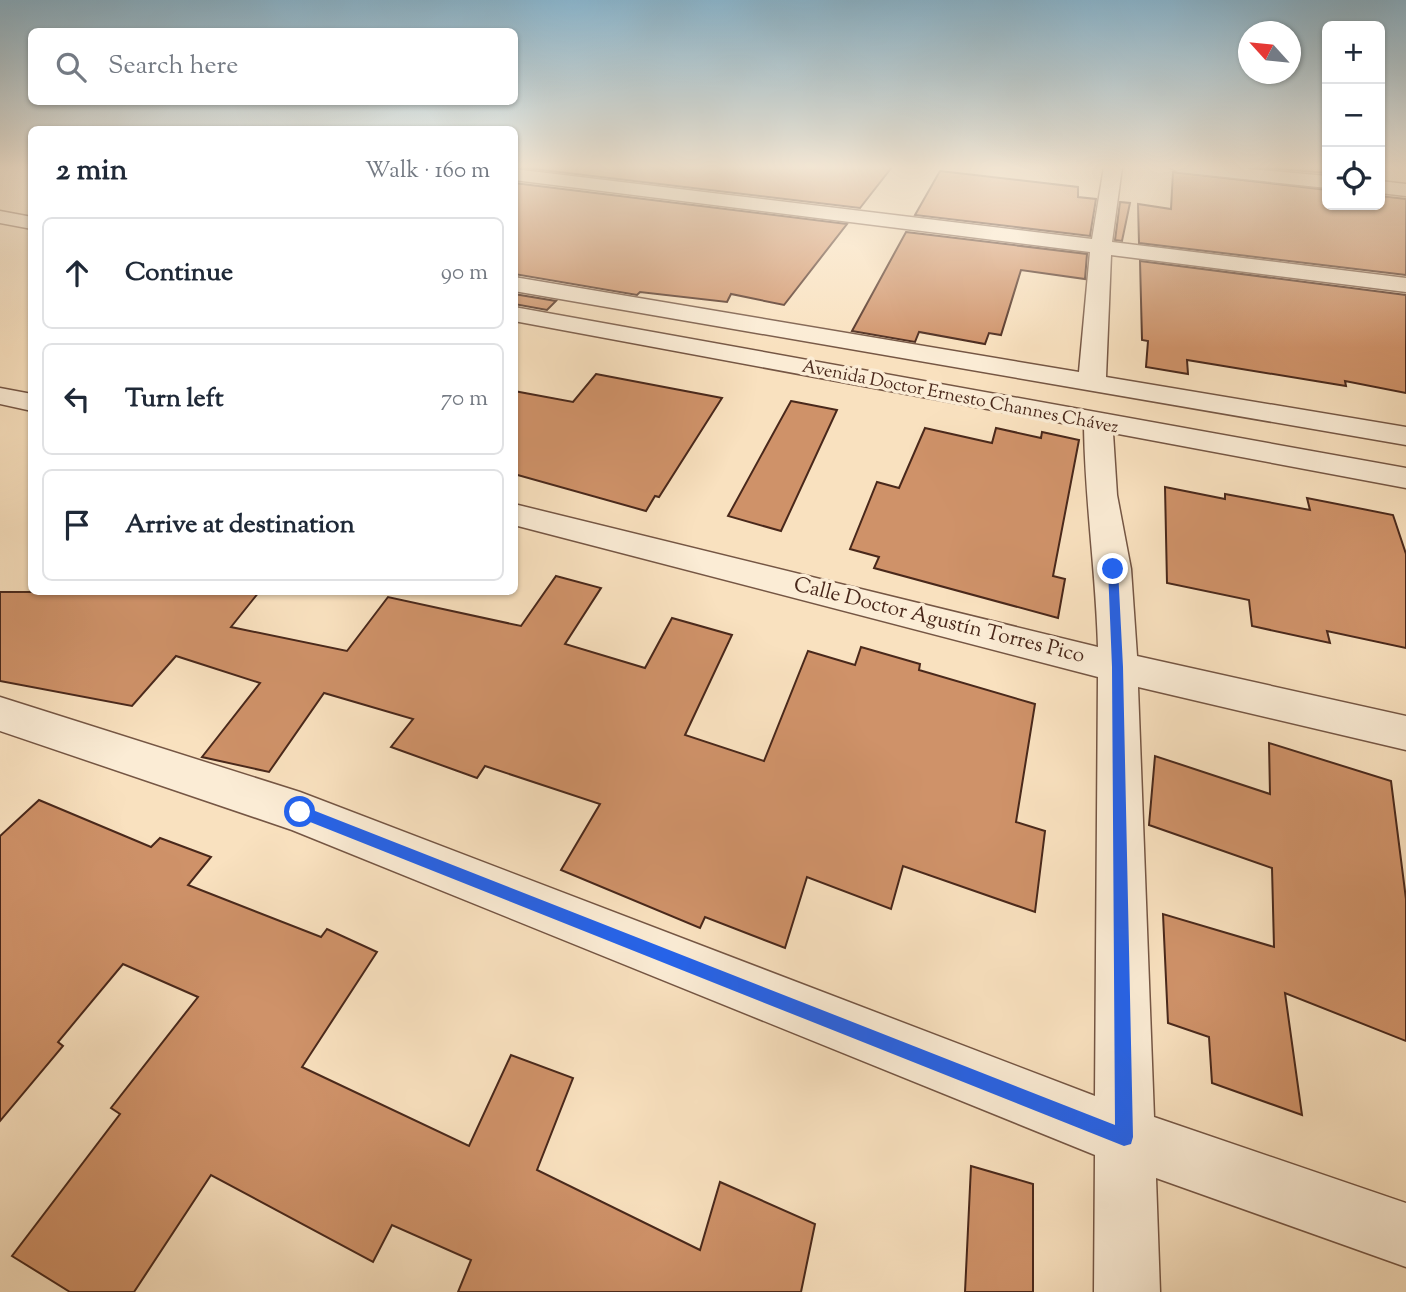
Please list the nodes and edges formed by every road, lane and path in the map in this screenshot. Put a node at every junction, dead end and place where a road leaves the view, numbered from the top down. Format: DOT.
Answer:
graph roads {
  1 [pos="943,227"];
  2 [pos="1104,227"];
  3 [pos="1101,247"];
  4 [pos="518,285"];
  5 [pos="1406,285"];
  6 [pos="518,315"];
  7 [pos="0,396"];
  8 [pos="28,402"];
  9 [pos="1095,403"];
  10 [pos="1406,436"];
  11 [pos="1406,478"];
  12 [pos="518,515"];
  13 [pos="1118,667"];
  14 [pos="0,714"];
  15 [pos="1406,733"];
  16 [pos="1124,1137"];
  17 [pos="1406,1235"];
  18 [pos="1127,1292"];
  1 -- 3 [label="street"];
  2 -- 3 [label="street"];
  3 -- 5 [label="street"];
  3 -- 9 [label="street"];
  4 -- 9 [label="street, Avenida Doctor Ernesto Channes Chávez"];
  6 -- 9 [label="street, Avenida Doctor Ernesto Channes Chávez"];
  7 -- 8 [label="street"];
  9 -- 10 [label="street, Avenida Doctor Ernesto Channes Chávez"];
  9 -- 11 [label="street, Avenida Doctor Ernesto Channes Chávez"];
  9 -- 13 [label="street"];
  12 -- 13 [label="street, Calle Doctor Agustín Torres Pico"];
  13 -- 15 [label="street, Calle Doctor Agustín Torres Pico"];
  13 -- 16 [label="street"];
  14 -- 16 [label="street"];
  16 -- 17 [label="street"];
  16 -- 18 [label="street"];
}
